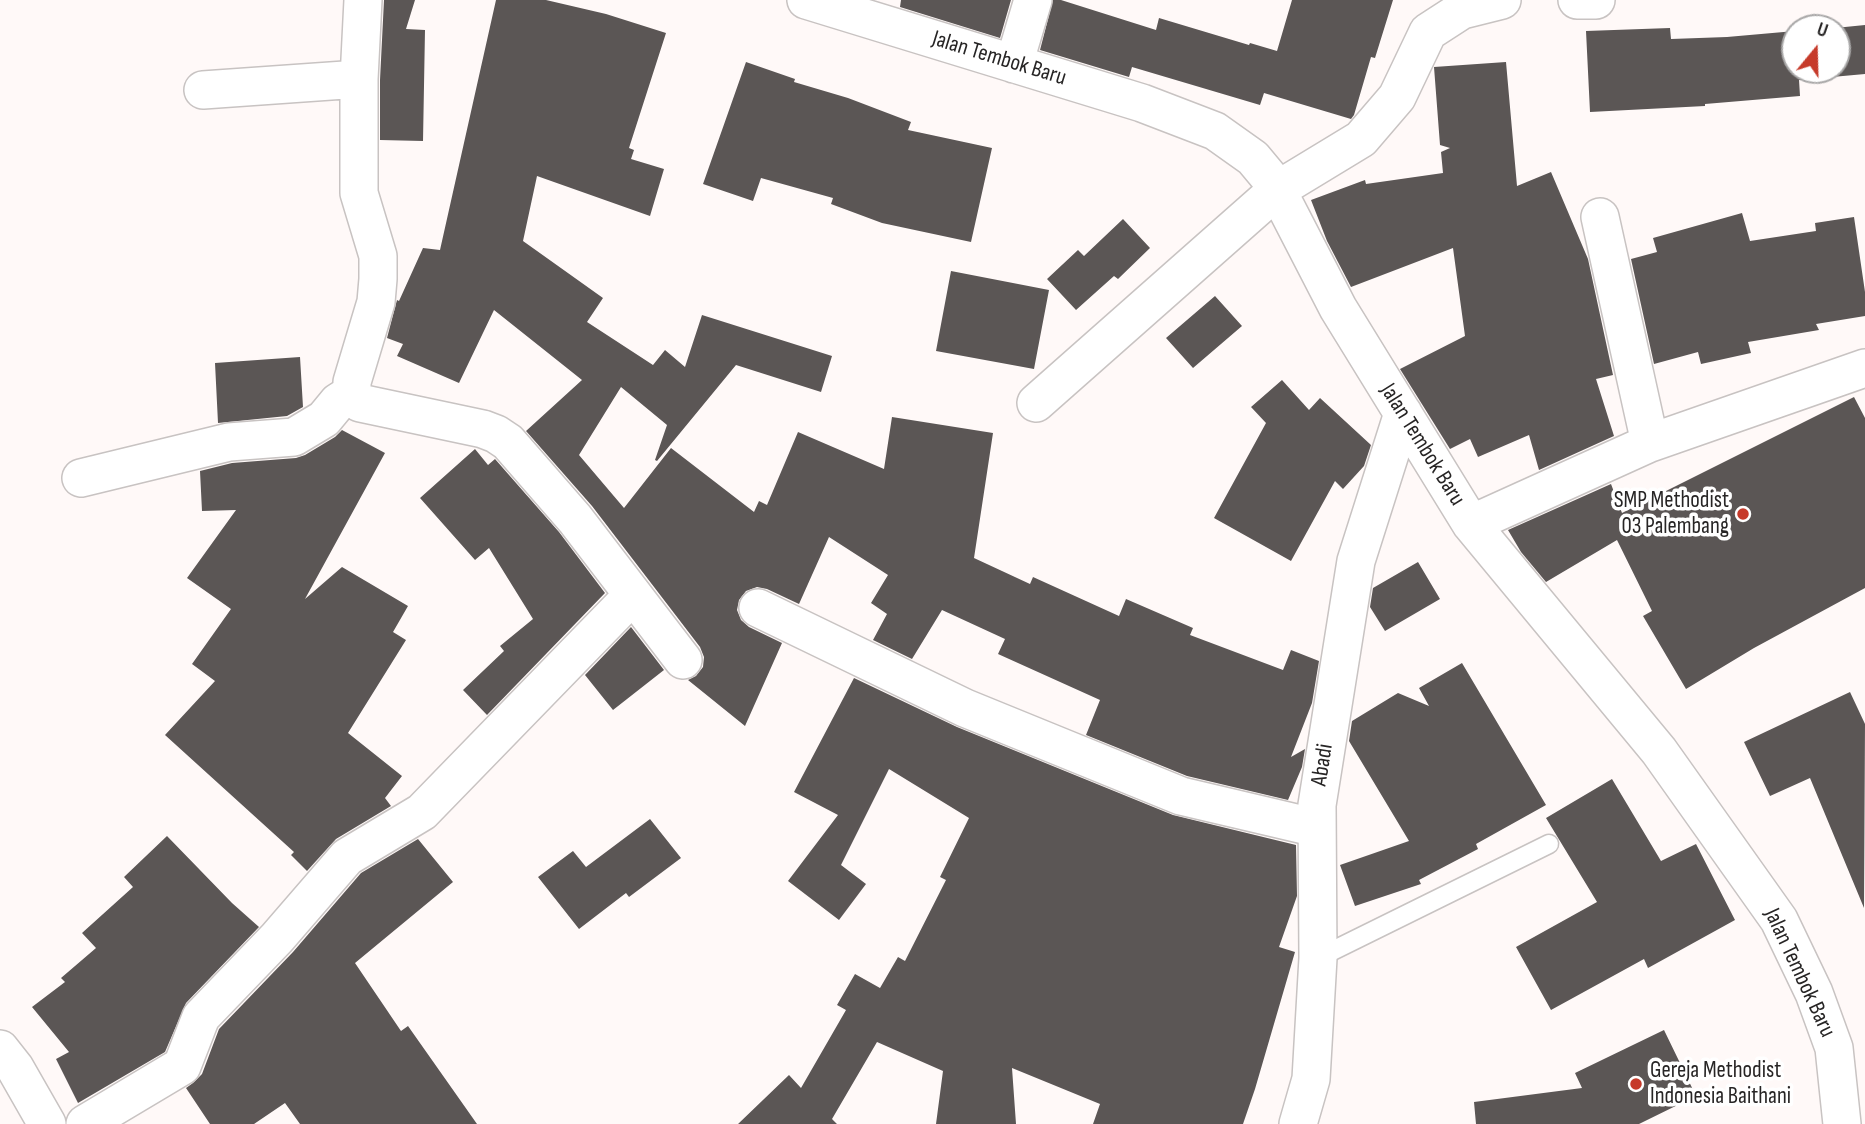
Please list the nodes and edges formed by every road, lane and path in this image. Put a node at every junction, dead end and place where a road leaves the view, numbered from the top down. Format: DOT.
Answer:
graph roads {
  1 [pos="363,0"];
  2 [pos="806,0"];
  3 [pos="1033,0"];
  4 [pos="1502,0"];
  5 [pos="1577,0"];
  6 [pos="1583,0"];
  7 [pos="1596,0"];
  8 [pos="1430,16"];
  9 [pos="1014,64"];
  10 [pos="359,79"];
  11 [pos="203,90"];
  12 [pos="1277,190"];
  13 [pos="1600,217"];
  14 [pos="1865,368"];
  15 [pos="352,393"];
  16 [pos="1036,403"];
  17 [pos="1403,413"];
  18 [pos="1650,443"];
  19 [pos="80,478"];
  20 [pos="1471,524"];
  21 [pos="633,595"];
  22 [pos="758,608"];
  23 [pos="683,660"];
  24 [pos="1317,828"];
  25 [pos="1549,844"];
  26 [pos="1318,958"];
  27 [pos="0,1049"];
  28 [pos="47,1124"];
  29 [pos="85,1124"];
  30 [pos="1298,1124"];
  31 [pos="1842,1124"];
  1 -- 10 [label="street"];
  2 -- 9 [label="street, Jalan Tembok Baru"];
  3 -- 9 [label="street"];
  4 -- 8 [label="street"];
  5 -- 6 [label="street"];
  6 -- 7 [label="street"];
  8 -- 12 [label="street"];
  9 -- 12 [label="street, Jalan Tembok Baru"];
  10 -- 11 [label="street"];
  10 -- 15 [label="street"];
  12 -- 16 [label="street"];
  12 -- 17 [label="street, Jalan Tembok Baru"];
  13 -- 18 [label="street"];
  14 -- 18 [label="street"];
  15 -- 19 [label="street"];
  15 -- 21 [label="street"];
  17 -- 20 [label="street, Jalan Tembok Baru"];
  17 -- 24 [label="street, Abadi"];
  18 -- 20 [label="street"];
  20 -- 31 [label="street, Jalan Tembok Baru"];
  21 -- 23 [label="street"];
  21 -- 29 [label="street"];
  22 -- 24 [label="street"];
  24 -- 26 [label="street, Abadi"];
  25 -- 26 [label="lane"];
  26 -- 30 [label="street, Abadi"];
  27 -- 28 [label="street"];
}
